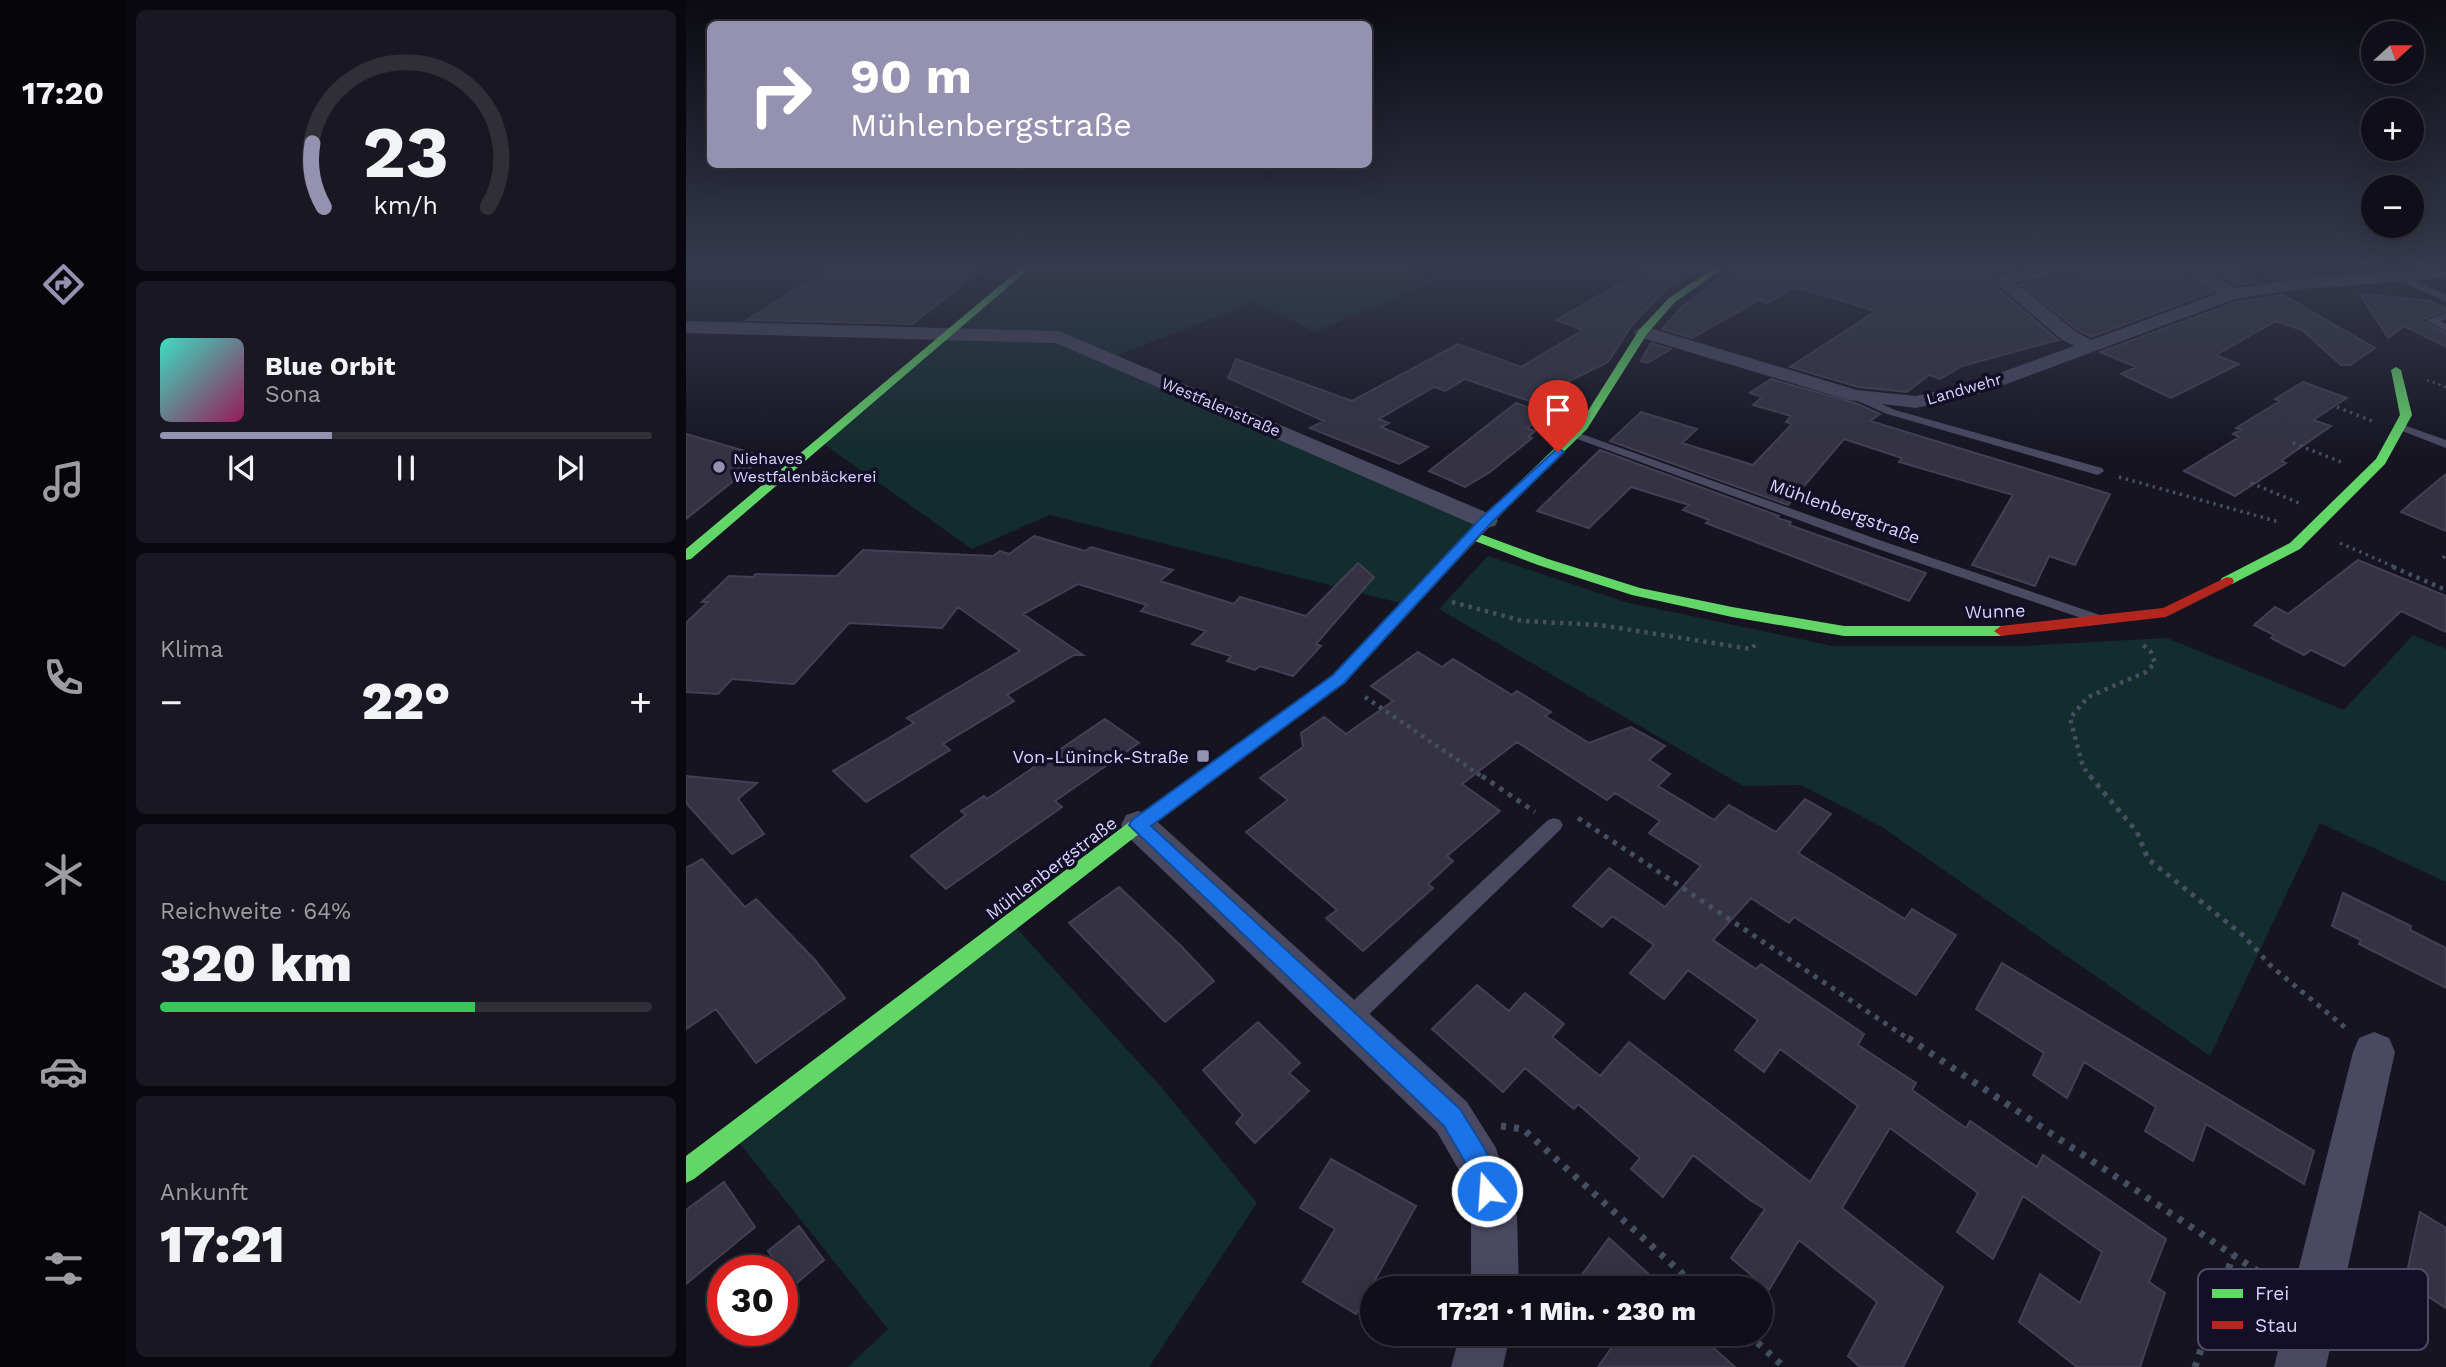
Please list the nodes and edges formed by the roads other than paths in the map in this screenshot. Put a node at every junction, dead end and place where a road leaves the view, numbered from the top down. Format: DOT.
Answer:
graph roads {
  1 [pos="851,331"];
  2 [pos="950,331"];
  3 [pos="2063,331"];
  4 [pos="2130,331"];
  5 [pos="1643,332"];
  6 [pos="947,333"];
  7 [pos="2088,346"];
  8 [pos="2396,370"];
  9 [pos="1855,396"];
  10 [pos="2401,427"];
  11 [pos="1576,435"];
  12 [pos="2446,444"];
  13 [pos="2098,471"];
  14 [pos="1479,528"];
  15 [pos="686,556"];
  16 [pos="2102,620"];
  17 [pos="1138,825"];
  18 [pos="1554,825"];
  19 [pos="1349,1019"];
  20 [pos="2374,1052"];
  21 [pos="686,1171"];
  22 [pos="2324,1269"];
  23 [pos="1495,1276"];
  24 [pos="1482,1346"];
  25 [pos="2304,1350"];
  26 [pos="1477,1367"];
  27 [pos="2300,1367"];
  1 -- 6 [label="street, Westfalenstraße"];
  2 -- 6 [label="street"];
  3 -- 7 [label="street"];
  4 -- 7 [label="street, Landwehr"];
  5 -- 9 [label="street, Landwehr"];
  5 -- 11 [label="street, Mühlenbergstraße"];
  6 -- 14 [label="street, Westfalenstraße"];
  6 -- 15 [label="street"];
  7 -- 9 [label="street, Landwehr"];
  8 -- 10 [label="street"];
  9 -- 13 [label="lane"];
  10 -- 12 [label="lane"];
  10 -- 16 [label="street, Wunne"];
  11 -- 14 [label="street, Mühlenbergstraße"];
  11 -- 16 [label="lane, Mühlenbergstraße"];
  14 -- 16 [label="street, Wunne"];
  14 -- 17 [label="street, Mühlenbergstraße"];
  17 -- 19 [label="street"];
  17 -- 21 [label="street, Mühlenbergstraße"];
  18 -- 19 [label="lane"];
  19 -- 23 [label="street"];
  20 -- 22 [label="street"];
  24 -- 26 [label="street"];
  25 -- 27 [label="street"];
}
